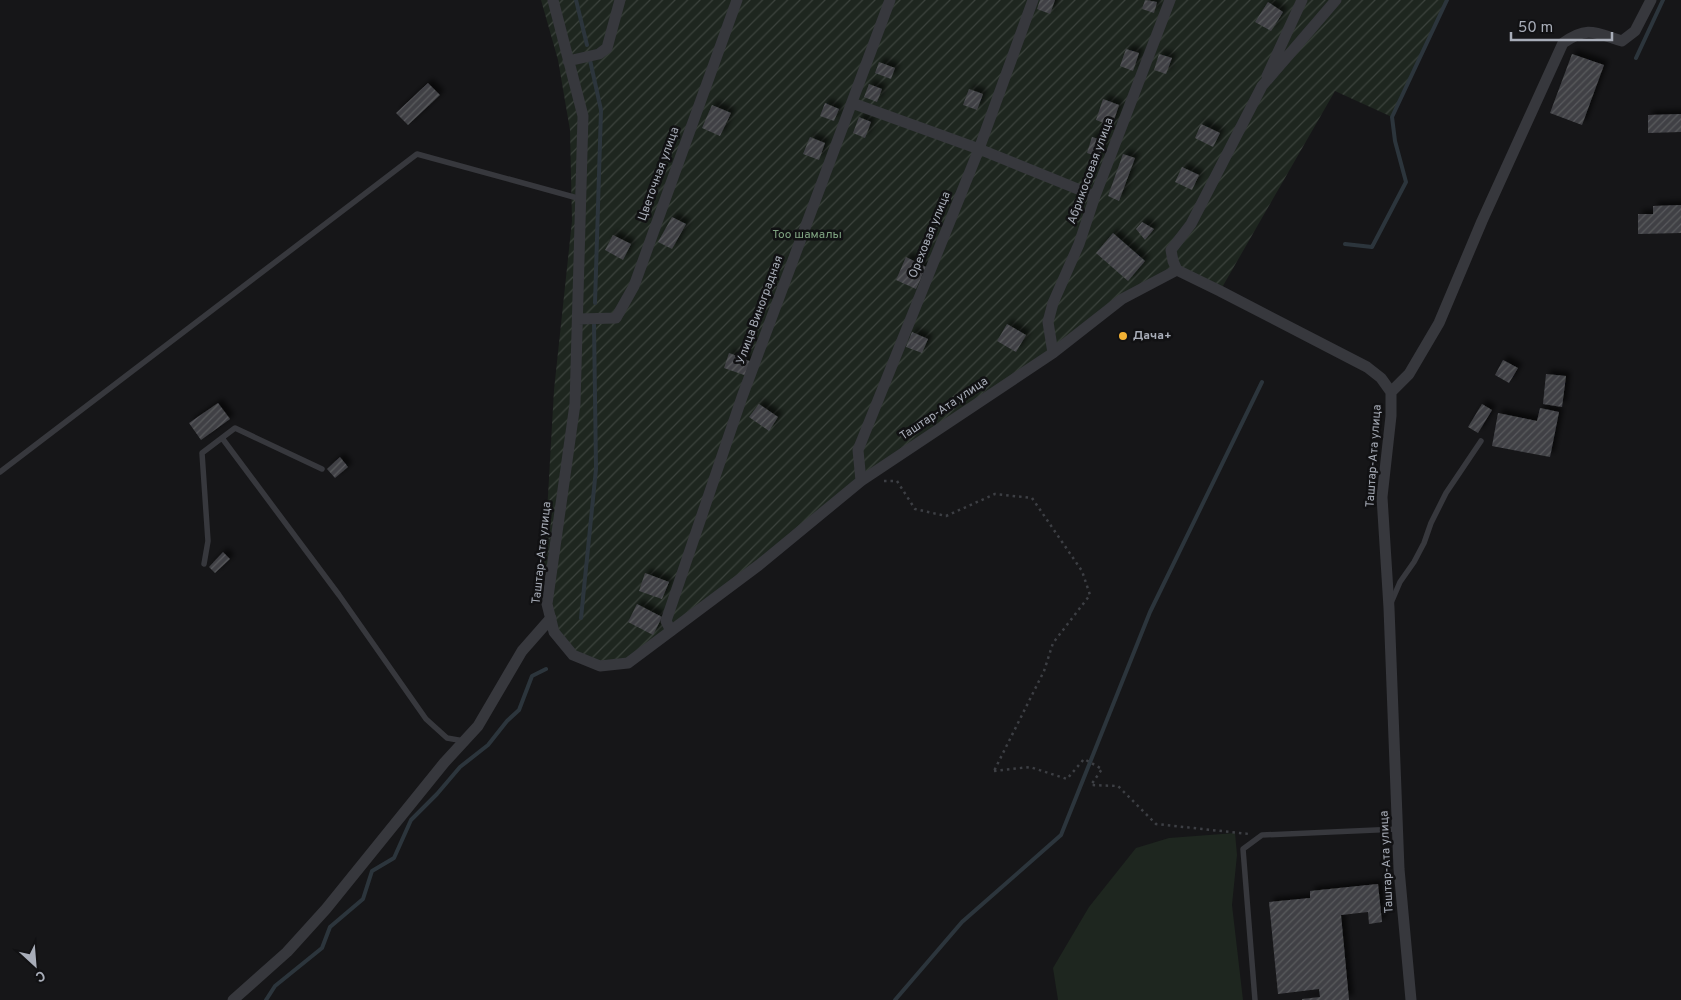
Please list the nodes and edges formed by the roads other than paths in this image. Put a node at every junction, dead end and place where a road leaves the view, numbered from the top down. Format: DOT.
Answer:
graph roads {
  1 [pos="553,0"];
  2 [pos="620,0"];
  3 [pos="736,0"];
  4 [pos="890,0"];
  5 [pos="1033,0"];
  6 [pos="1170,0"];
  7 [pos="1302,0"];
  8 [pos="1336,0"];
  9 [pos="1651,0"];
  10 [pos="568,61"];
  11 [pos="1262,86"];
  12 [pos="852,103"];
  13 [pos="979,150"];
  14 [pos="1095,196"];
  15 [pos="581,199"];
  16 [pos="1177,270"];
  17 [pos="578,319"];
  18 [pos="1053,353"];
  19 [pos="1391,392"];
  20 [pos="222,438"];
  21 [pos="1481,442"];
  22 [pos="322,469"];
  23 [pos="0,472"];
  24 [pos="861,481"];
  25 [pos="204,564"];
  26 [pos="1389,608"];
  27 [pos="550,618"];
  28 [pos="671,631"];
  29 [pos="464,740"];
  30 [pos="1398,829"];
  31 [pos="233,1000"];
  32 [pos="1254,1000"];
  33 [pos="1411,1000"];
  1 -- 10 [label="street, Таштар-Ата улица"];
  2 -- 10 [label="street"];
  3 -- 17 [label="street, Цветочная улица"];
  4 -- 12 [label="street, Улица Виноградная"];
  5 -- 13 [label="street, Ореховая улица"];
  6 -- 14 [label="street, Абрикосовая улица"];
  7 -- 11 [label="street"];
  8 -- 11 [label="street"];
  9 -- 19 [label="street"];
  10 -- 15 [label="street, Таштар-Ата улица"];
  11 -- 16 [label="street"];
  12 -- 13 [label="street"];
  12 -- 28 [label="street, Улица Виноградная"];
  13 -- 14 [label="street"];
  13 -- 24 [label="street, Ореховая улица"];
  14 -- 18 [label="street, Абрикосовая улица"];
  15 -- 17 [label="street, Таштар-Ата улица"];
  15 -- 23 [label="lane"];
  16 -- 18 [label="street, Таштар-Ата улица"];
  16 -- 19 [label="street, Таштар-Ата улица"];
  17 -- 27 [label="street, Таштар-Ата улица"];
  18 -- 24 [label="street, Таштар-Ата улица"];
  19 -- 26 [label="street, Таштар-Ата улица"];
  20 -- 22 [label="lane"];
  20 -- 25 [label="lane"];
  20 -- 29 [label="lane"];
  21 -- 26 [label="lane"];
  24 -- 28 [label="street, Таштар-Ата улица"];
  26 -- 30 [label="street, Таштар-Ата улица"];
  27 -- 28 [label="street, Таштар-Ата улица"];
  27 -- 29 [label="street"];
  29 -- 31 [label="street"];
  30 -- 32 [label="lane"];
  30 -- 33 [label="street, Таштар-Ата улица"];
}
